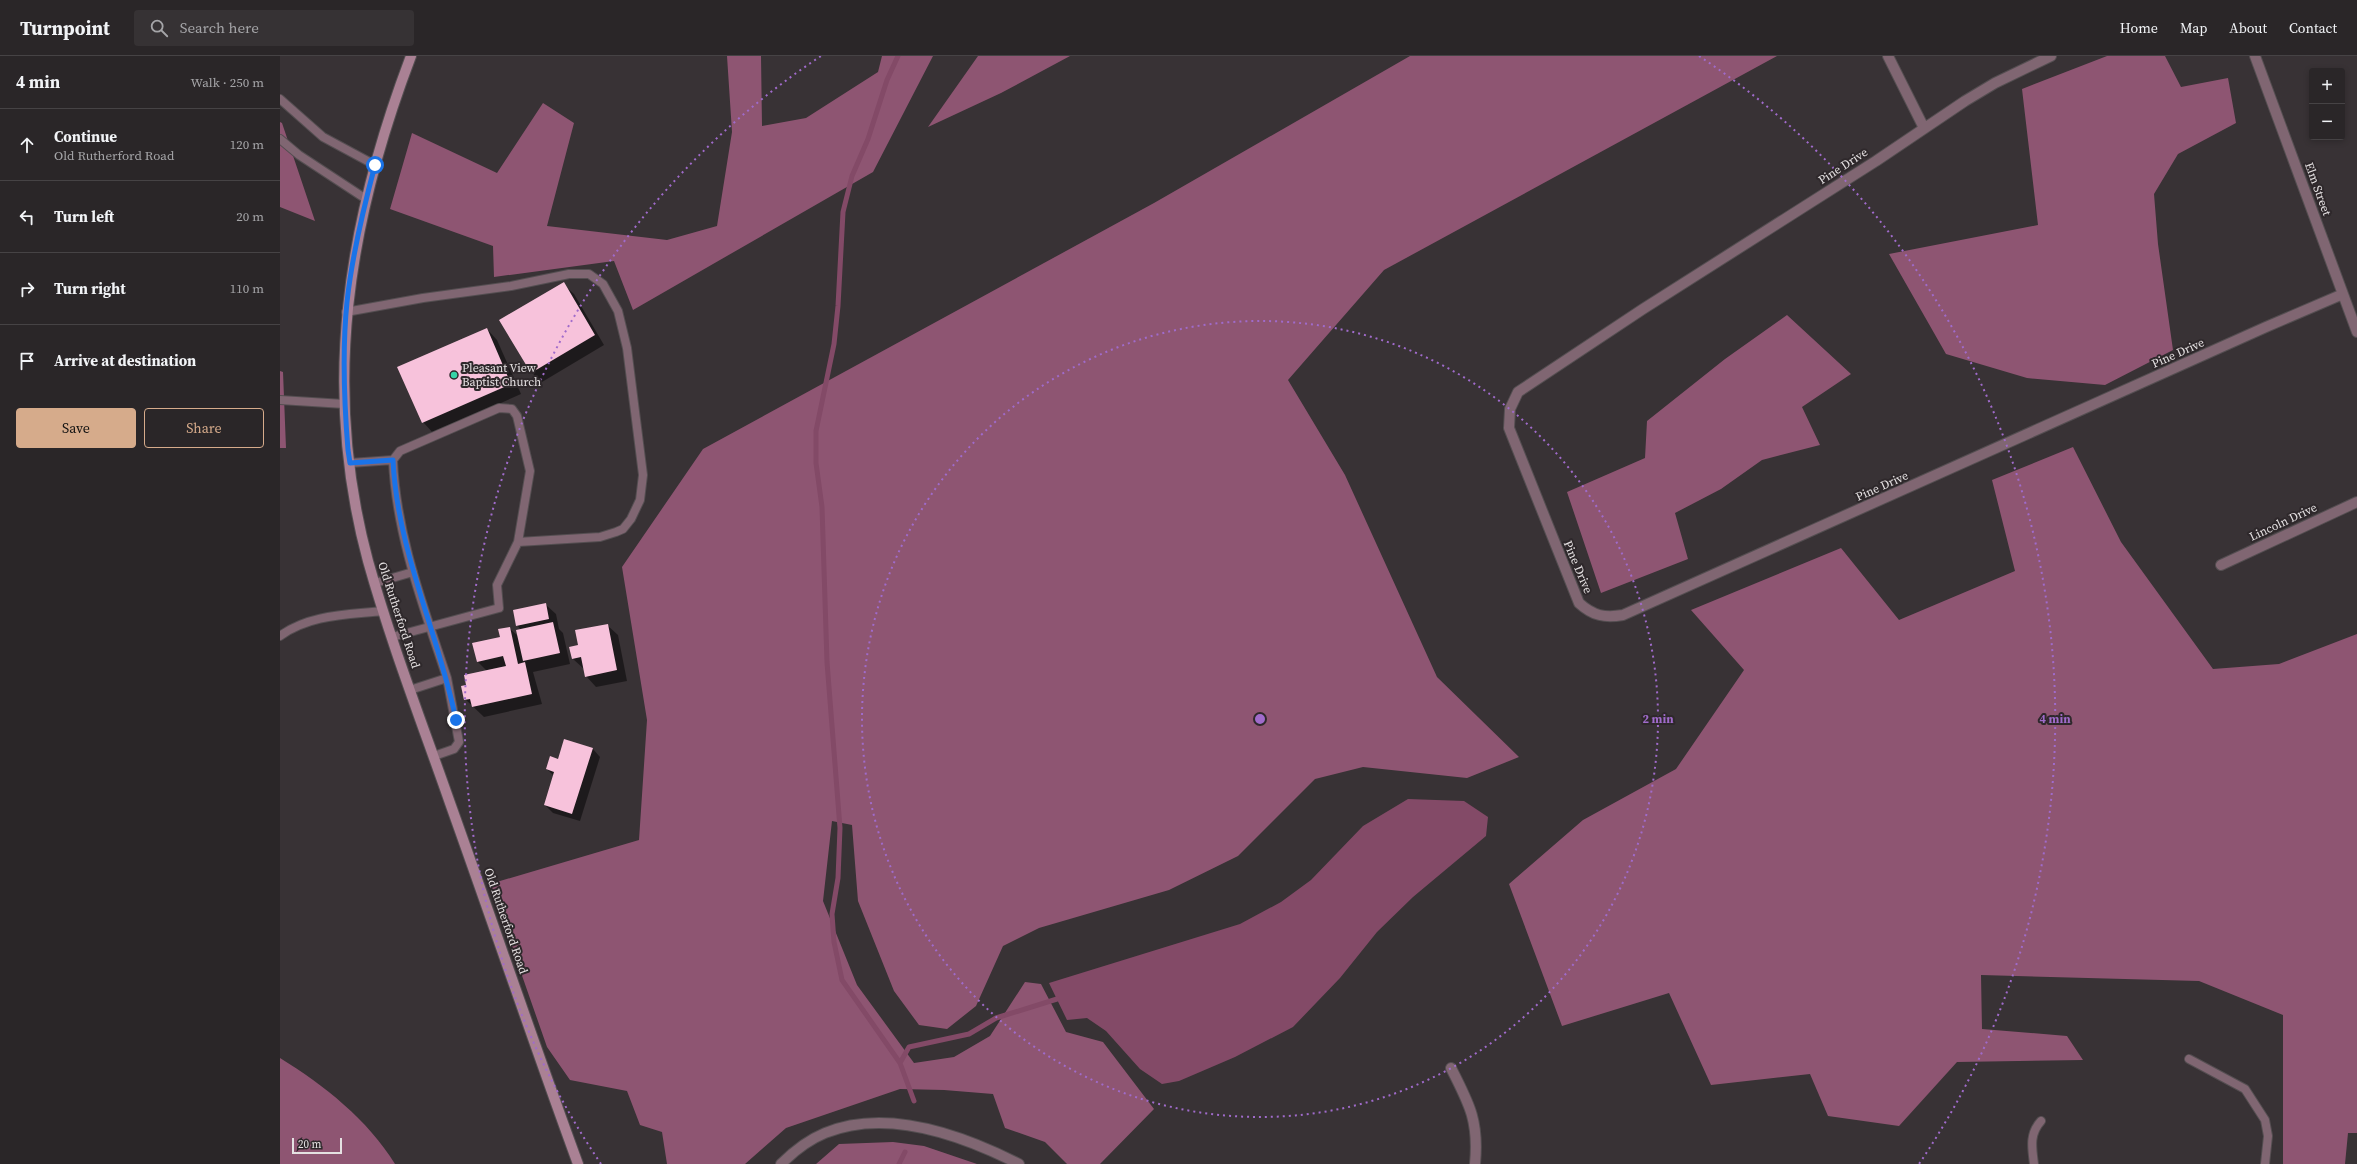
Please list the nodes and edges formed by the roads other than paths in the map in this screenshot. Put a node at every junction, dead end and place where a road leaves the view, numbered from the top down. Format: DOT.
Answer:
graph roads {
  1 [pos="411,56"];
  2 [pos="1888,56"];
  3 [pos="2051,56"];
  4 [pos="2255,56"];
  5 [pos="280,99"];
  6 [pos="1924,128"];
  7 [pos="280,138"];
  8 [pos="375,165"];
  9 [pos="366,199"];
  10 [pos="2343,294"];
  11 [pos="346,312"];
  12 [pos="2357,332"];
  13 [pos="280,400"];
  14 [pos="344,404"];
  15 [pos="393,460"];
  16 [pos="350,463"];
  17 [pos="2357,502"];
  18 [pos="518,542"];
  19 [pos="2221,565"];
  20 [pos="414,572"];
  21 [pos="375,583"];
  22 [pos="383,610"];
  23 [pos="430,626"];
  24 [pos="280,636"];
  25 [pos="392,637"];
  26 [pos="447,678"];
  27 [pos="410,690"];
  28 [pos="434,756"];
  29 [pos="2189,1059"];
  30 [pos="1451,1068"];
  31 [pos="2041,1121"];
  32 [pos="578,1164"];
  33 [pos="781,1164"];
  34 [pos="1019,1164"];
  35 [pos="1475,1164"];
  36 [pos="2034,1164"];
  37 [pos="2265,1164"];
  1 -- 8 [label="street, Old Rutherford Road"];
  2 -- 6 [label="street"];
  3 -- 6 [label="street, Pine Drive"];
  4 -- 10 [label="street, Elm Street"];
  5 -- 8 [label="lane"];
  6 -- 10 [label="street, Pine Drive"];
  7 -- 9 [label="lane"];
  8 -- 9 [label="street, Old Rutherford Road"];
  9 -- 11 [label="street, Old Rutherford Road"];
  10 -- 12 [label="street, Elm Street"];
  11 -- 14 [label="street, Old Rutherford Road"];
  11 -- 18 [label="lane"];
  13 -- 14 [label="lane"];
  14 -- 16 [label="street, Old Rutherford Road"];
  15 -- 16 [label="lane"];
  15 -- 18 [label="lane"];
  15 -- 20 [label="lane"];
  16 -- 21 [label="street, Old Rutherford Road"];
  17 -- 19 [label="street, Lincoln Drive"];
  18 -- 23 [label="lane"];
  20 -- 21 [label="lane"];
  20 -- 23 [label="lane"];
  21 -- 22 [label="street, Old Rutherford Road"];
  22 -- 24 [label="lane"];
  22 -- 25 [label="street, Old Rutherford Road"];
  23 -- 25 [label="lane"];
  23 -- 26 [label="lane"];
  25 -- 27 [label="street, Old Rutherford Road"];
  26 -- 27 [label="lane"];
  26 -- 28 [label="lane"];
  27 -- 28 [label="street, Old Rutherford Road"];
  28 -- 32 [label="street, Old Rutherford Road"];
  29 -- 37 [label="lane"];
  30 -- 35 [label="street"];
  31 -- 36 [label="lane"];
  33 -- 34 [label="street"];
}
